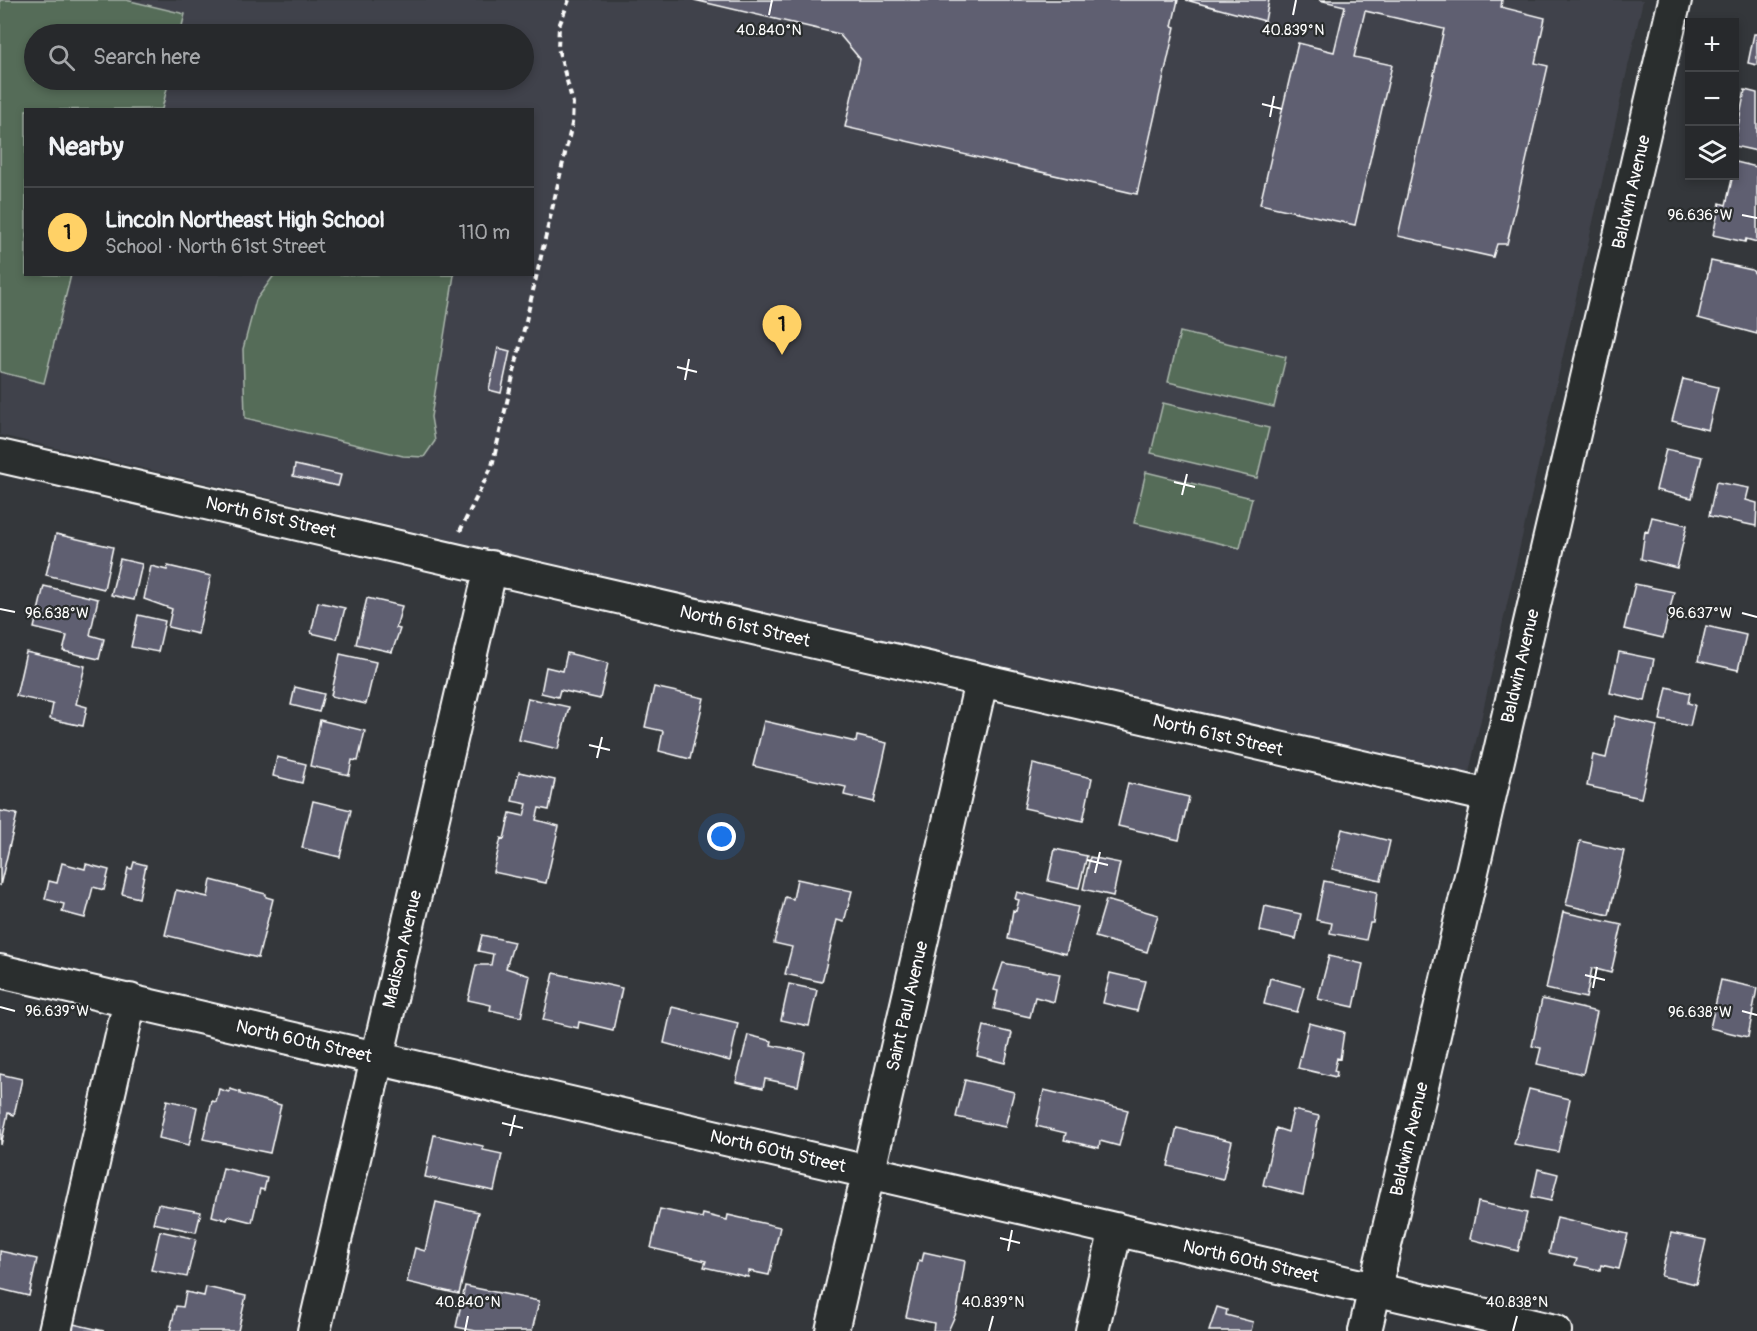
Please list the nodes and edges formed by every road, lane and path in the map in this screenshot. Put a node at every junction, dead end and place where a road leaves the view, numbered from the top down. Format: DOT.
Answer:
graph roads {
  1 [pos="569,0"];
  2 [pos="1675,0"];
  3 [pos="0,456"];
  4 [pos="459,538"];
  5 [pos="491,567"];
  6 [pos="981,682"];
  7 [pos="1489,796"];
  8 [pos="0,971"];
  9 [pos="130,1000"];
  10 [pos="377,1058"];
  11 [pos="869,1172"];
  12 [pos="1116,1229"];
  13 [pos="1374,1289"];
  14 [pos="55,1331"];
  15 [pos="314,1331"];
  16 [pos="832,1331"];
  17 [pos="1092,1331"];
  18 [pos="1365,1331"];
  19 [pos="1555,1331"];
  1 -- 4 [label="path"];
  2 -- 7 [label="street, Baldwin Avenue"];
  3 -- 5 [label="street, North 61st Street"];
  5 -- 6 [label="street, North 61st Street"];
  5 -- 10 [label="street, Madison Avenue"];
  6 -- 7 [label="street, North 61st Street"];
  6 -- 11 [label="street, Saint Paul Avenue"];
  7 -- 13 [label="street, Baldwin Avenue"];
  8 -- 9 [label="street, North 60th Street"];
  9 -- 10 [label="street, North 60th Street"];
  9 -- 14 [label="street"];
  10 -- 11 [label="street, North 60th Street"];
  10 -- 15 [label="street, Madison Avenue"];
  11 -- 12 [label="street, North 60th Street"];
  11 -- 16 [label="street, Saint Paul Avenue"];
  12 -- 13 [label="street, North 60th Street"];
  12 -- 17 [label="street"];
  13 -- 18 [label="street, Baldwin Avenue"];
  13 -- 19 [label="street, North 60th Street"];
}
